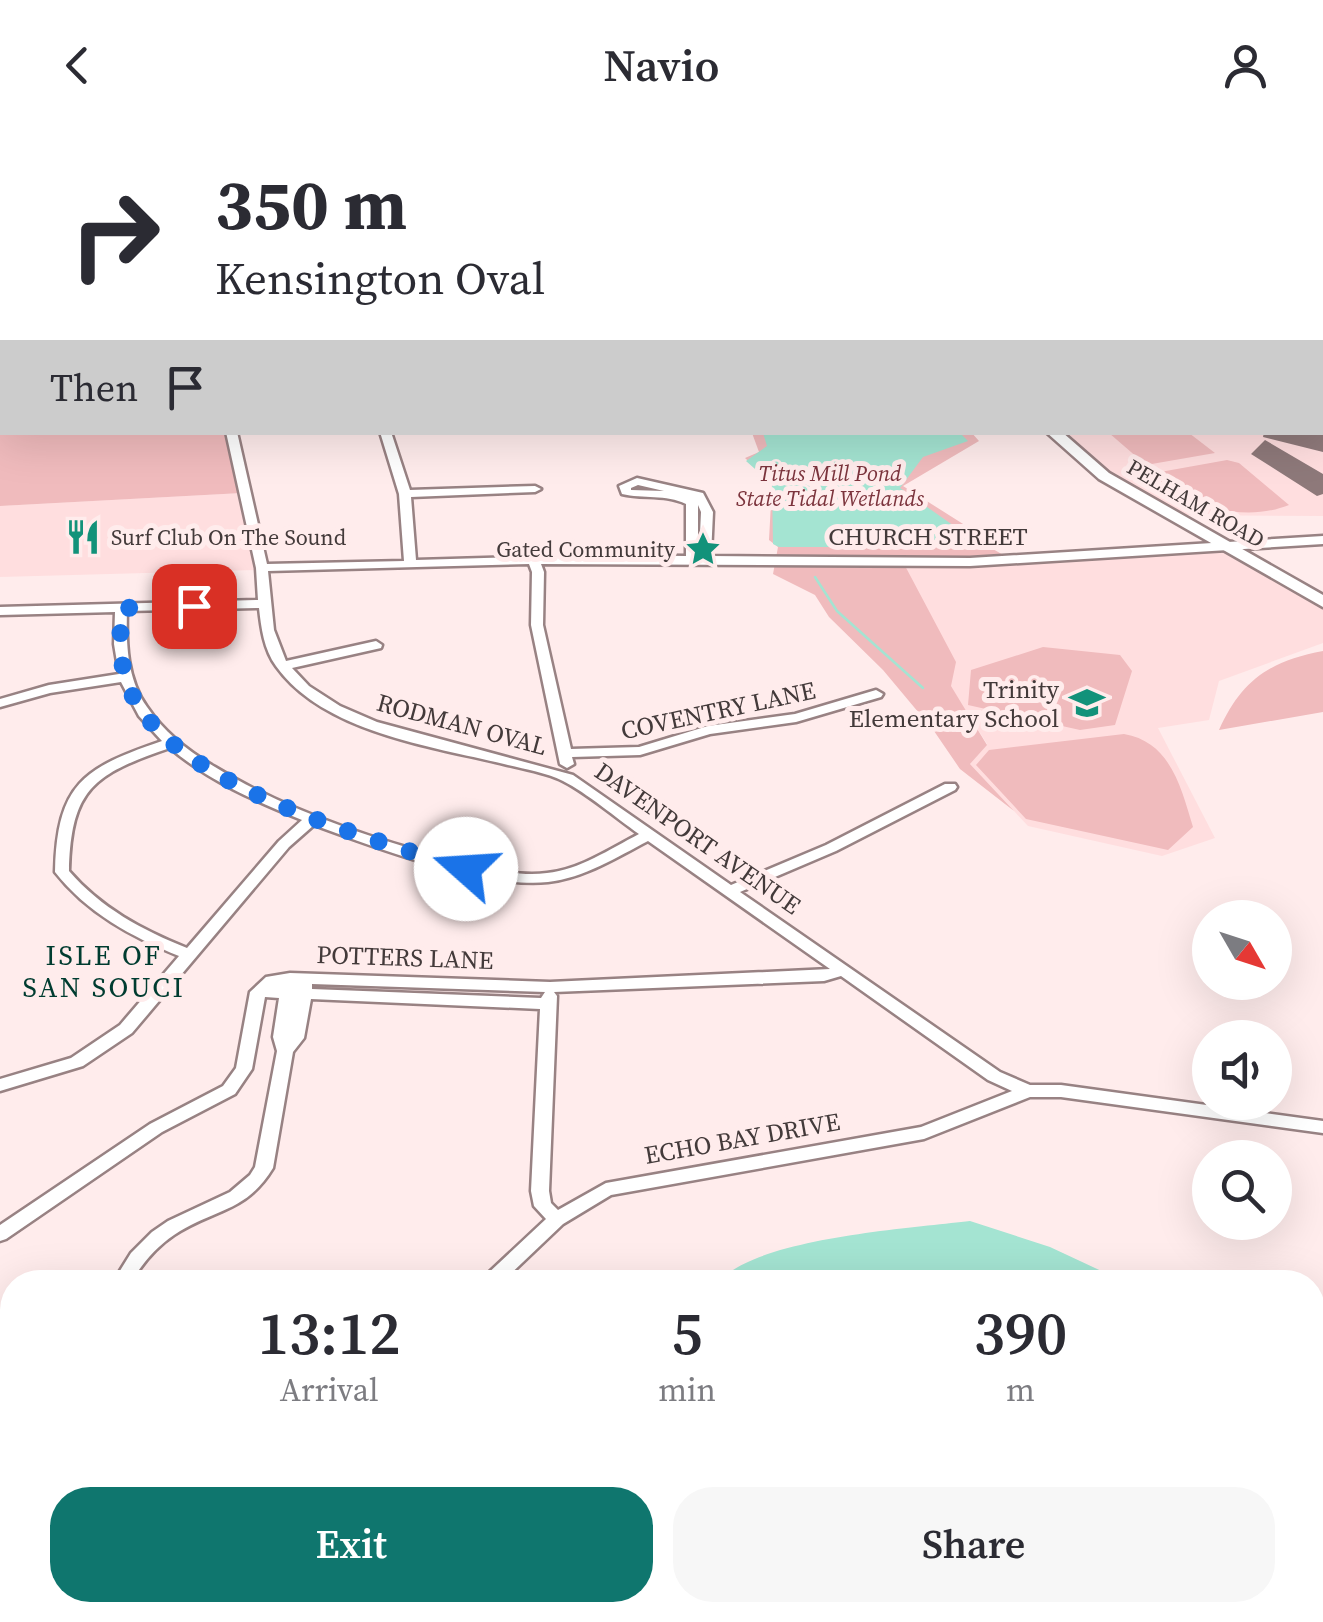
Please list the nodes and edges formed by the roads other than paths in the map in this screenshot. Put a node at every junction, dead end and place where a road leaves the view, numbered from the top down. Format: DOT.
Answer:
graph roads {
  1 [pos="232,435"];
  2 [pos="385,435"];
  3 [pos="1056,435"];
  4 [pos="536,489"];
  5 [pos="405,494"];
  6 [pos="1323,540"];
  7 [pos="1225,546"];
  8 [pos="699,559"];
  9 [pos="532,560"];
  10 [pos="410,562"];
  11 [pos="262,568"];
  12 [pos="1322,601"];
  13 [pos="266,604"];
  14 [pos="122,608"];
  15 [pos="0,611"];
  16 [pos="376,644"];
  17 [pos="282,666"];
  18 [pos="125,677"];
  19 [pos="876,694"];
  20 [pos="0,703"];
  21 [pos="173,742"];
  22 [pos="566,753"];
  23 [pos="568,778"];
  24 [pos="950,787"];
  25 [pos="313,818"];
  26 [pos="650,834"];
  27 [pos="731,890"];
  28 [pos="190,955"];
  29 [pos="844,970"];
  30 [pos="297,986"];
  31 [pos="549,995"];
  32 [pos="0,1084"];
  33 [pos="1028,1091"];
  34 [pos="1323,1127"];
  35 [pos="557,1219"];
  36 [pos="0,1234"];
  37 [pos="130,1270"];
  38 [pos="504,1270"];
  1 -- 11 [label="street"];
  2 -- 5 [label="street"];
  3 -- 7 [label="main road, PELHAM ROAD"];
  4 -- 5 [label="street"];
  5 -- 10 [label="street"];
  6 -- 7 [label="street, CHURCH STREET"];
  7 -- 8 [label="street, CHURCH STREET"];
  7 -- 12 [label="main road, PELHAM ROAD"];
  8 -- 8 [label="street"];
  8 -- 9 [label="street, CHURCH STREET"];
  9 -- 10 [label="street"];
  9 -- 22 [label="street, DAVENPORT AVENUE"];
  10 -- 11 [label="street"];
  11 -- 13 [label="street"];
  13 -- 14 [label="street"];
  13 -- 17 [label="street"];
  14 -- 15 [label="street"];
  14 -- 18 [label="street"];
  16 -- 17 [label="street"];
  17 -- 23 [label="street, RODMAN OVAL"];
  18 -- 20 [label="street"];
  18 -- 21 [label="street"];
  19 -- 22 [label="street, COVENTRY LANE"];
  21 -- 25 [label="street"];
  21 -- 28 [label="street"];
  22 -- 23 [label="street, DAVENPORT AVENUE"];
  23 -- 26 [label="street, DAVENPORT AVENUE"];
  24 -- 27 [label="street"];
  25 -- 26 [label="street"];
  25 -- 28 [label="street"];
  26 -- 27 [label="street, DAVENPORT AVENUE"];
  27 -- 29 [label="street, DAVENPORT AVENUE"];
  28 -- 32 [label="street"];
  29 -- 31 [label="street, POTTERS LANE"];
  29 -- 33 [label="street, DAVENPORT AVENUE"];
  30 -- 31 [label="street, POTTERS LANE"];
  30 -- 36 [label="street, POTTERS LANE"];
  30 -- 37 [label="street"];
  31 -- 35 [label="street"];
  33 -- 34 [label="street, DAVENPORT AVENUE"];
  33 -- 35 [label="street, ECHO BAY DRIVE"];
  35 -- 38 [label="street, ECHO BAY DRIVE"];
}
